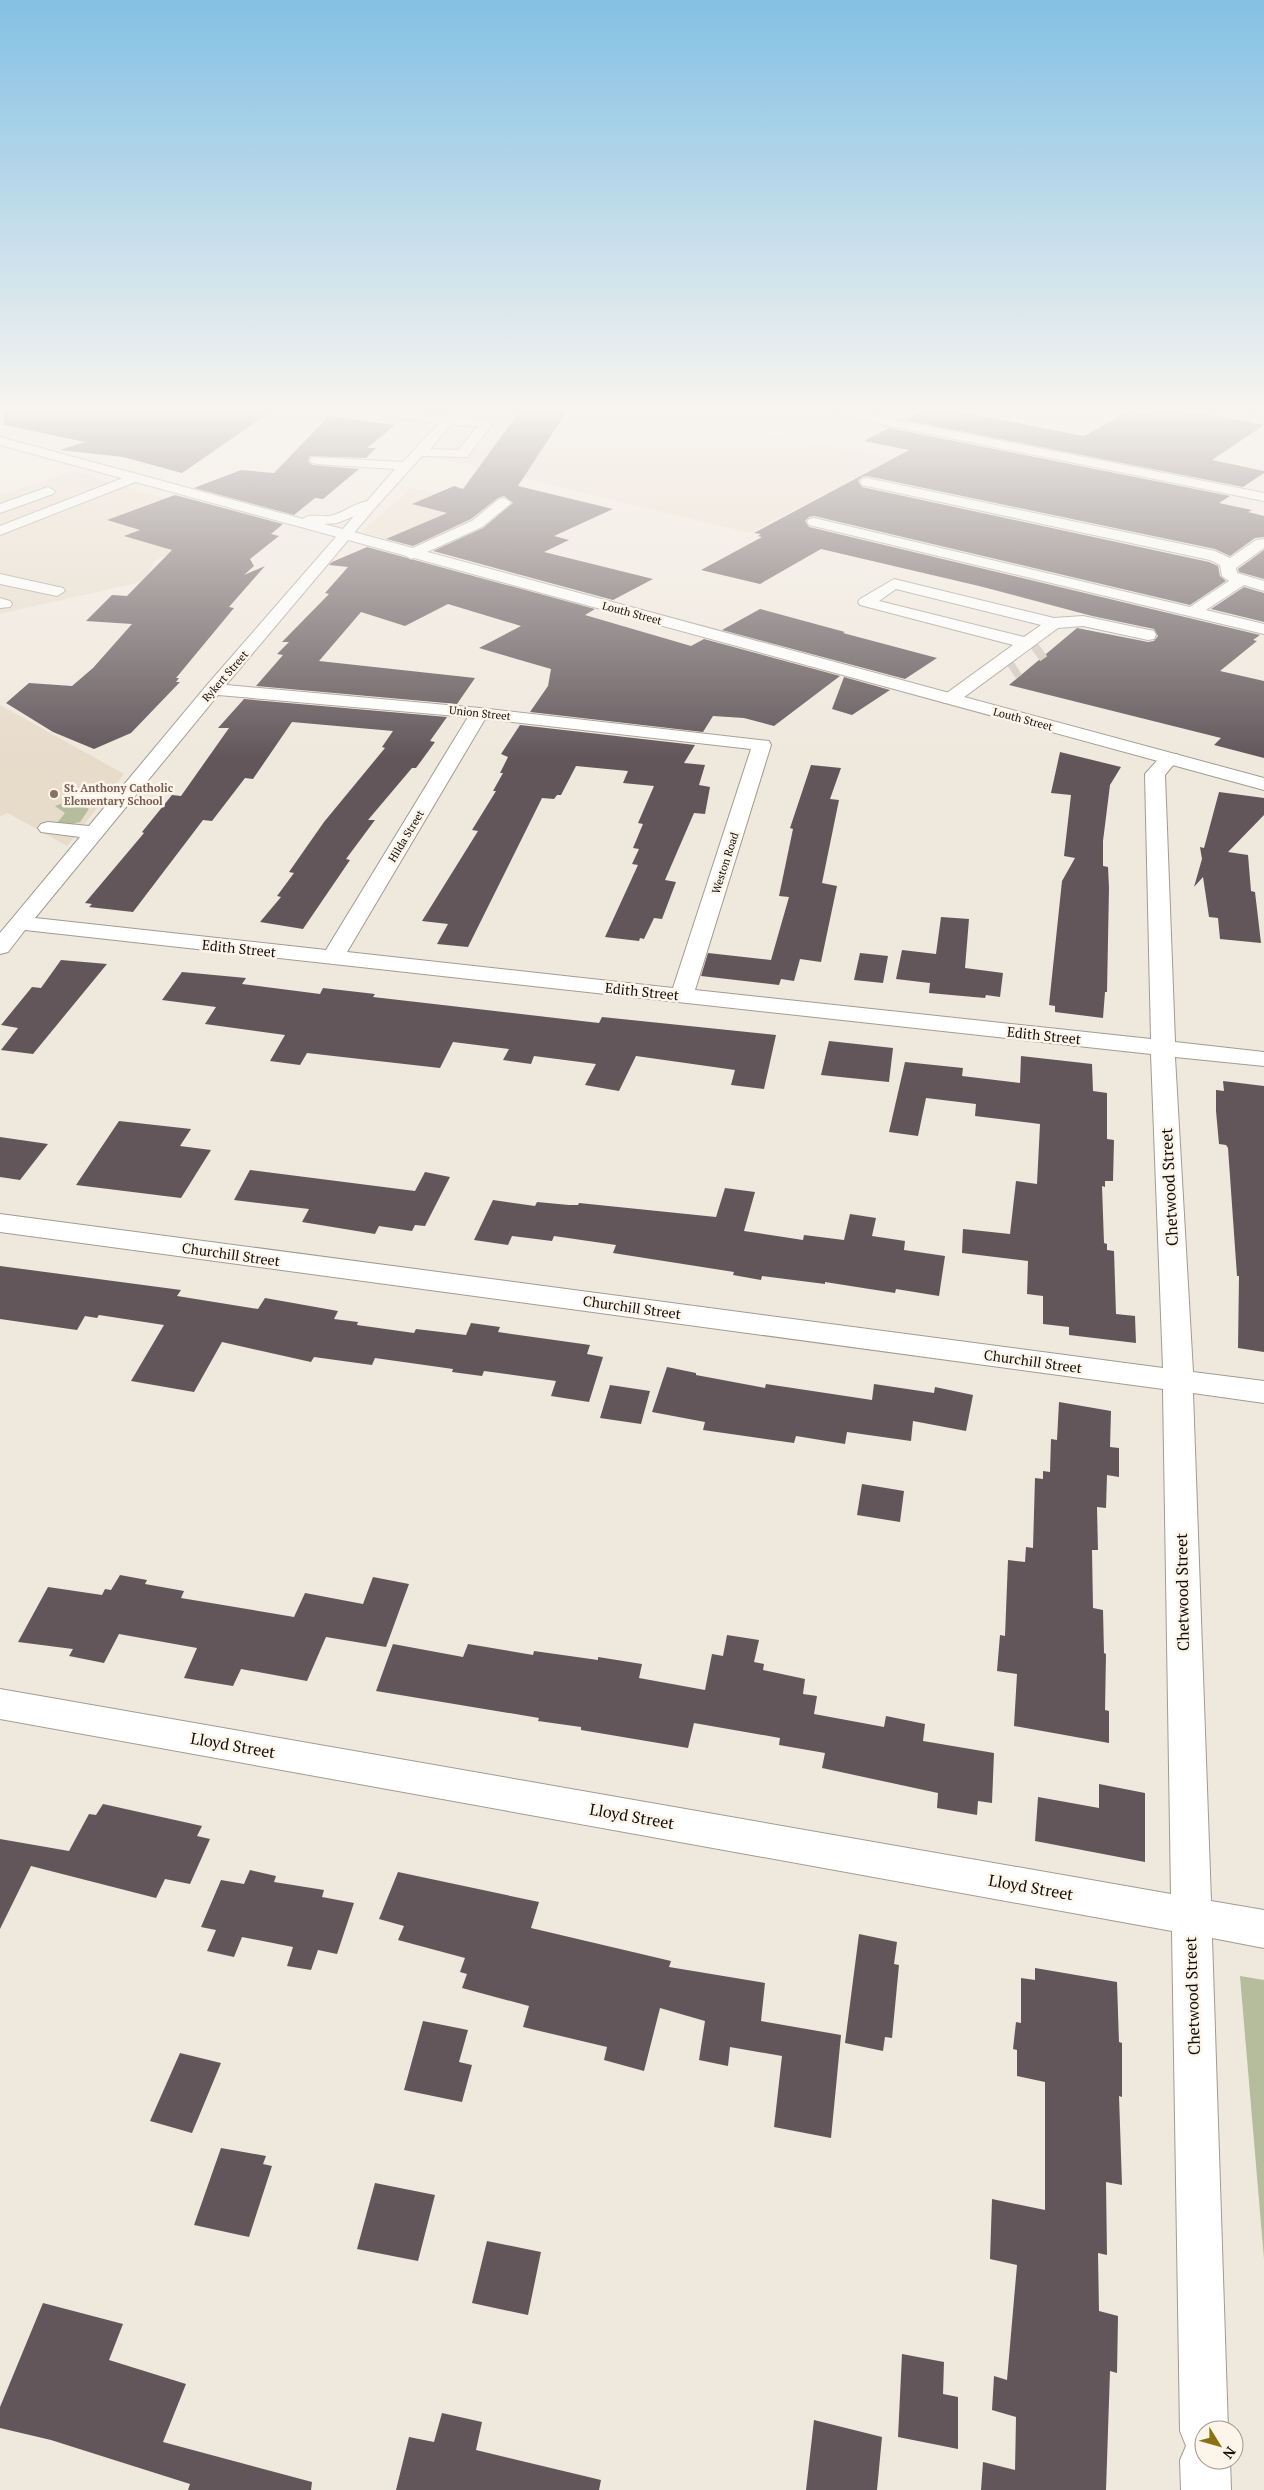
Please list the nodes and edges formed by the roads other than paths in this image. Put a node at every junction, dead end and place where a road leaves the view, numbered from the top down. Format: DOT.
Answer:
graph roads {
  1 [pos="312,527"];
  2 [pos="353,527"];
  3 [pos="470,527"];
  4 [pos="836,527"];
  5 [pos="1080,527"];
  6 [pos="346,536"];
  7 [pos="1262,543"];
  8 [pos="411,554"];
  9 [pos="1228,567"];
  10 [pos="0,578"];
  11 [pos="1241,580"];
  12 [pos="1264,586"];
  13 [pos="57,592"];
  14 [pos="1193,612"];
  15 [pos="1054,623"];
  16 [pos="1264,629"];
  17 [pos="1148,635"];
  18 [pos="1034,646"];
  19 [pos="979,678"];
  20 [pos="213,689"];
  21 [pos="950,699"];
  22 [pos="480,713"];
  23 [pos="746,744"];
  24 [pos="1170,758"];
  25 [pos="1264,784"];
  26 [pos="84,795"];
  27 [pos="122,799"];
  28 [pos="48,828"];
  29 [pos="94,833"];
  30 [pos="20,923"];
  31 [pos="0,947"];
  32 [pos="332,958"];
  33 [pos="682,996"];
  34 [pos="1163,1048"];
  35 [pos="1264,1059"];
  36 [pos="0,1223"];
  37 [pos="1178,1380"];
  38 [pos="1264,1392"];
  39 [pos="0,1704"];
  40 [pos="1190,1915"];
  41 [pos="1264,1930"];
  42 [pos="1204,2420"];
  43 [pos="1205,2470"];
  44 [pos="1206,2490"];
  1 -- 6 [label="street, Louth Street"];
  2 -- 6 [label="street, Rykert Street"];
  3 -- 8 [label="street"];
  4 -- 14 [label="street"];
  5 -- 9 [label="street"];
  6 -- 8 [label="street, Louth Street"];
  6 -- 20 [label="street, Rykert Street"];
  7 -- 9 [label="street"];
  8 -- 21 [label="street, Louth Street"];
  9 -- 11 [label="street"];
  10 -- 13 [label="street"];
  11 -- 12 [label="street"];
  11 -- 14 [label="street"];
  14 -- 16 [label="street"];
  15 -- 17 [label="street"];
  15 -- 18 [label="street"];
  15 -- 18 [label="street"];
  18 -- 19 [label="street"];
  18 -- 19 [label="street"];
  19 -- 21 [label="street"];
  20 -- 22 [label="street, Union Street"];
  20 -- 27 [label="street, Rykert Street"];
  21 -- 24 [label="street, Louth Street"];
  22 -- 23 [label="street, Union Street"];
  22 -- 32 [label="street, Hilda Street"];
  23 -- 33 [label="street, Weston Road"];
  24 -- 25 [label="street, Louth Street"];
  24 -- 34 [label="street, Chetwood Street"];
  26 -- 27 [label="street"];
  27 -- 29 [label="street, Rykert Street"];
  28 -- 29 [label="street"];
  29 -- 30 [label="street, Rykert Street"];
  30 -- 31 [label="street, Rykert Street"];
  30 -- 32 [label="street, Edith Street"];
  32 -- 33 [label="street, Edith Street"];
  33 -- 34 [label="street, Edith Street"];
  34 -- 35 [label="street, Edith Street"];
  34 -- 37 [label="street, Chetwood Street"];
  36 -- 37 [label="street, Churchill Street"];
  37 -- 38 [label="street, Churchill Street"];
  37 -- 40 [label="street, Chetwood Street"];
  39 -- 40 [label="street, Lloyd Street"];
  40 -- 41 [label="street, Lloyd Street"];
  40 -- 42 [label="street, Chetwood Street"];
  43 -- 44 [label="street"];
}
